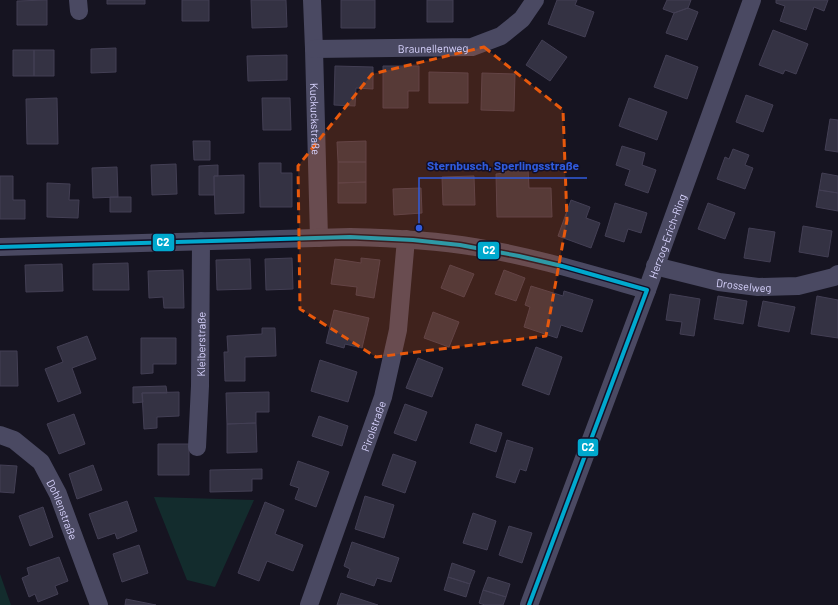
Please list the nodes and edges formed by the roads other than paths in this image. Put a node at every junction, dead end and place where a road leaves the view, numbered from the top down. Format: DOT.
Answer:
graph roads {
  1 [pos="312,0"];
  2 [pos="535,0"];
  3 [pos="752,0"];
  4 [pos="314,50"];
  5 [pos="319,238"];
  6 [pos="406,239"];
  7 [pos="201,241"];
  8 [pos="0,247"];
  9 [pos="656,266"];
  10 [pos="837,276"];
  11 [pos="647,290"];
  12 [pos="0,435"];
  13 [pos="198,447"];
  14 [pos="99,605"];
  15 [pos="309,605"];
  16 [pos="529,605"];
  1 -- 4 [label="street, Kuckuckstraße"];
  2 -- 4 [label="street, Braunellenweg"];
  3 -- 9 [label="street, Herzog-Erich-Ring"];
  4 -- 5 [label="street, Kuckuckstraße"];
  5 -- 6 [label="street"];
  5 -- 7 [label="street"];
  6 -- 11 [label="street"];
  6 -- 15 [label="street, Pirolstraße"];
  7 -- 8 [label="street"];
  7 -- 13 [label="street, Kleiberstraße"];
  9 -- 10 [label="street, Drosselweg"];
  9 -- 11 [label="street, Herzog-Erich-Ring"];
  11 -- 16 [label="street, Herzog-Erich-Ring"];
  12 -- 14 [label="street, Dohlenstraße"];
}
